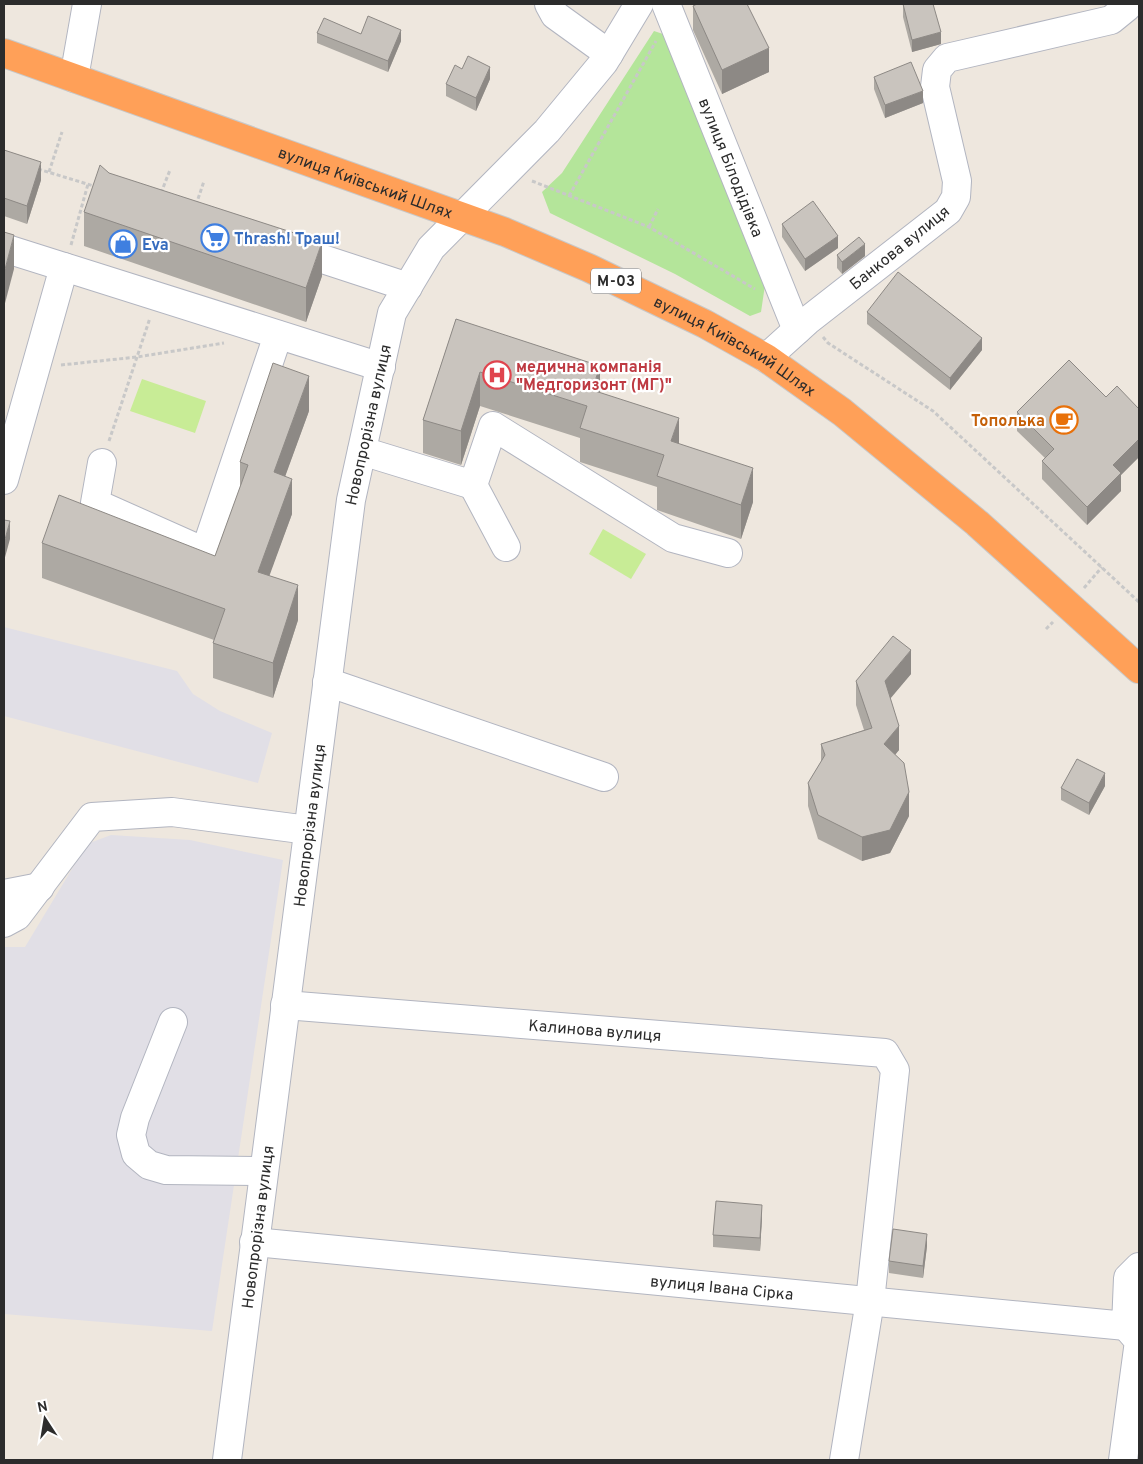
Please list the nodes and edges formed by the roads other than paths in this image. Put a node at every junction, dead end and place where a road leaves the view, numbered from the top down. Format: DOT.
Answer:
graph roads {
  1 [pos="87,4"];
  2 [pos="549,4"];
  3 [pos="639,4"];
  4 [pos="666,4"];
  5 [pos="1128,4"];
  6 [pos="4,53"];
  7 [pos="609,54"];
  8 [pos="74,78"];
  9 [pos="462,216"];
  10 [pos="266,241"];
  11 [pos="4,248"];
  12 [pos="64,268"];
  13 [pos="408,287"];
  14 [pos="802,326"];
  15 [pos="278,335"];
  16 [pos="766,358"];
  17 [pos="381,367"];
  18 [pos="362,451"];
  19 [pos="102,463"];
  20 [pos="4,480"];
  21 [pos="473,485"];
  22 [pos="506,547"];
  23 [pos="728,553"];
  24 [pos="1139,669"];
  25 [pos="327,682"];
  26 [pos="604,777"];
  27 [pos="308,830"];
  28 [pos="40,887"];
  29 [pos="4,894"];
  30 [pos="4,923"];
  31 [pos="285,1006"];
  32 [pos="173,1022"];
  33 [pos="263,1171"];
  34 [pos="254,1242"];
  35 [pos="1139,1267"];
  36 [pos="870,1301"];
  37 [pos="1126,1326"];
  38 [pos="227,1460"];
  39 [pos="844,1460"];
  40 [pos="1123,1460"];
  1 -- 8 [label="street"];
  2 -- 7 [label="street"];
  3 -- 7 [label="street, Новопрорізна вулиця"];
  4 -- 14 [label="street, вулиця Білодідівка"];
  5 -- 14 [label="street, Банкова вулиця"];
  6 -- 8 [label="highway, вулиця Київський Шлях / М-03"];
  7 -- 9 [label="street, Новопрорізна вулиця"];
  8 -- 9 [label="highway, вулиця Київський Шлях / М-03"];
  9 -- 13 [label="street, Новопрорізна вулиця"];
  9 -- 16 [label="highway, вулиця Київський Шлях / М-03"];
  10 -- 13 [label="street"];
  11 -- 12 [label="street"];
  12 -- 15 [label="street"];
  12 -- 20 [label="street"];
  13 -- 17 [label="street, Новопрорізна вулиця"];
  14 -- 16 [label="street, Банкова вулиця"];
  15 -- 17 [label="street"];
  15 -- 19 [label="street"];
  16 -- 24 [label="highway, вулиця Київський Шлях / М-03"];
  17 -- 18 [label="street, Новопрорізна вулиця"];
  18 -- 21 [label="street"];
  18 -- 25 [label="street, Новопрорізна вулиця"];
  21 -- 22 [label="street"];
  21 -- 23 [label="street"];
  25 -- 26 [label="street"];
  25 -- 27 [label="street, Новопрорізна вулиця"];
  27 -- 28 [label="street"];
  27 -- 31 [label="street, Новопрорізна вулиця"];
  28 -- 29 [label="street"];
  28 -- 30 [label="street"];
  31 -- 33 [label="street, Новопрорізна вулиця"];
  31 -- 36 [label="street, Калинова вулиця"];
  32 -- 33 [label="street"];
  33 -- 34 [label="street, Новопрорізна вулиця"];
  34 -- 36 [label="street, вулиця Івана Сірка"];
  34 -- 38 [label="street, Новопрорізна вулиця"];
  35 -- 37 [label="street"];
  36 -- 37 [label="street, вулиця Івана Сірка"];
  36 -- 39 [label="street"];
  37 -- 40 [label="street"];
}
